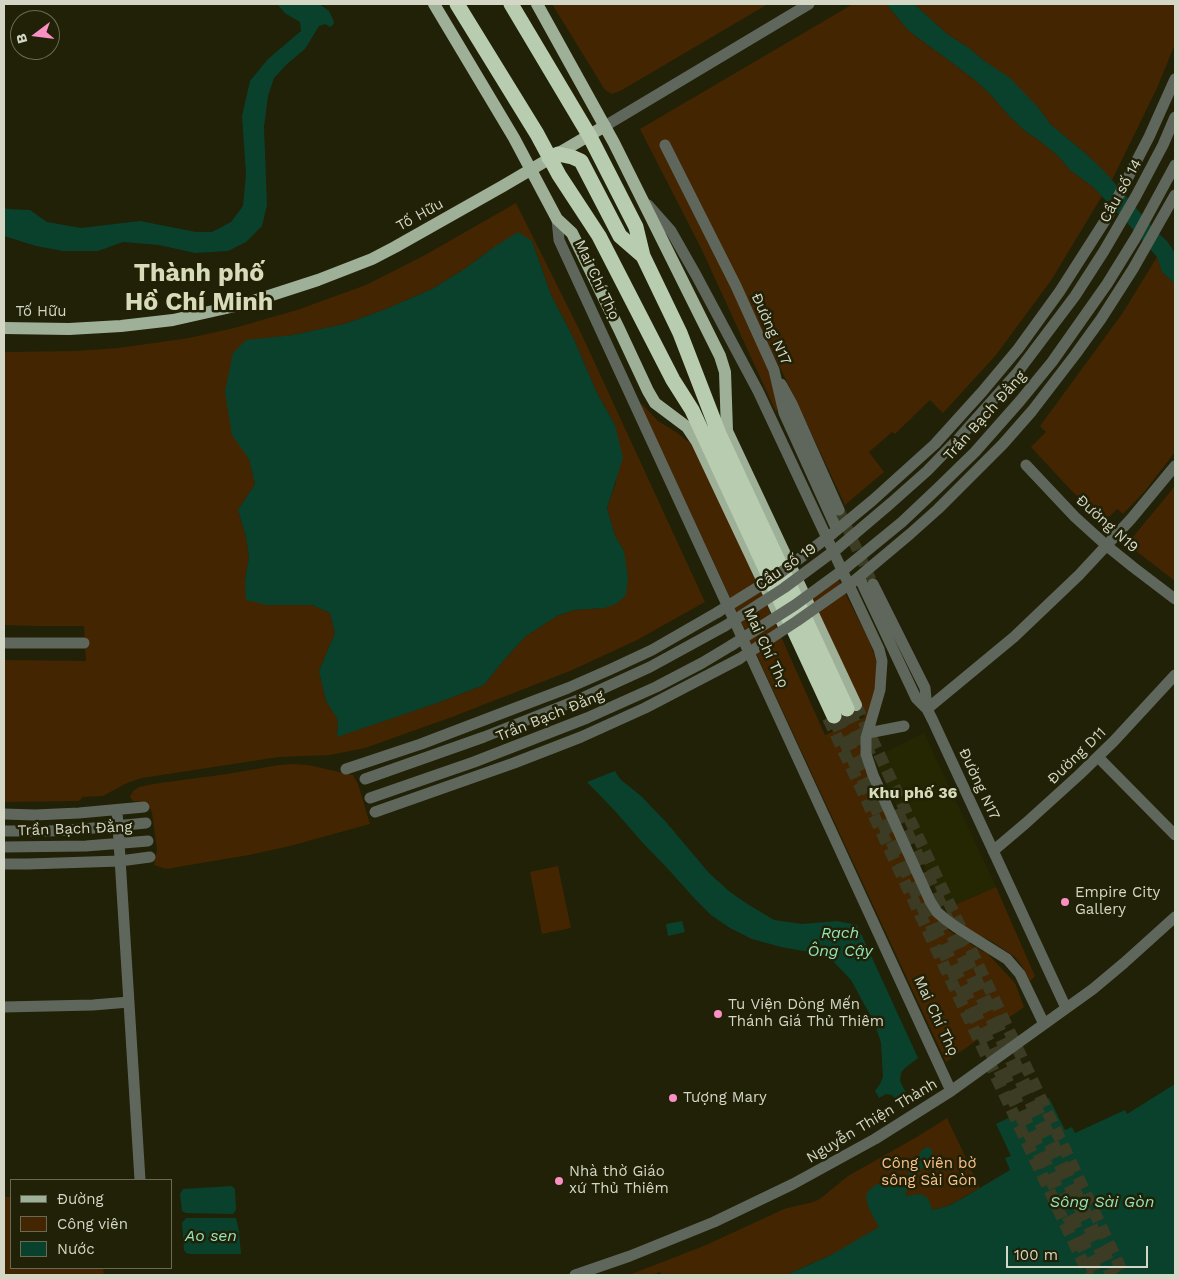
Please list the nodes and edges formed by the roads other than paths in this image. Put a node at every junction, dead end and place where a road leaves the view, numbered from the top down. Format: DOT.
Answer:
graph roads {
  1 [pos="434,4"];
  2 [pos="457,4"];
  3 [pos="511,4"];
  4 [pos="537,4"];
  5 [pos="808,4"];
  6 [pos="1175,80"];
  7 [pos="1175,117"];
  8 [pos="605,126"];
  9 [pos="589,135"];
  10 [pos="665,145"];
  11 [pos="550,158"];
  12 [pos="1175,165"];
  13 [pos="531,170"];
  14 [pos="1175,195"];
  15 [pos="641,197"];
  16 [pos="557,218"];
  17 [pos="1104,252"];
  18 [pos="643,256"];
  19 [pos="1077,266"];
  20 [pos="1090,273"];
  21 [pos="1107,284"];
  22 [pos="1119,292"];
  23 [pos="4,328"];
  24 [pos="774,370"];
  25 [pos="994,378"];
  26 [pos="1005,388"];
  27 [pos="1020,401"];
  28 [pos="1032,411"];
  29 [pos="1026,464"];
  30 [pos="1175,466"];
  31 [pos="839,510"];
  32 [pos="834,532"];
  33 [pos="1107,546"];
  34 [pos="838,548"];
  35 [pos="856,579"];
  36 [pos="873,584"];
  37 [pos="1175,599"];
  38 [pos="702,622"];
  39 [pos="725,626"];
  40 [pos="709,636"];
  41 [pos="4,643"];
  42 [pos="84,643"];
  43 [pos="717,654"];
  44 [pos="724,668"];
  45 [pos="1175,676"];
  46 [pos="527,705"];
  47 [pos="927,709"];
  48 [pos="841,712"];
  49 [pos="532,718"];
  50 [pos="904,726"];
  51 [pos="868,733"];
  52 [pos="540,737"];
  53 [pos="545,751"];
  54 [pos="1098,757"];
  55 [pos="346,769"];
  56 [pos="365,779"];
  57 [pos="370,798"];
  58 [pos="144,807"];
  59 [pos="117,810"];
  60 [pos="375,812"];
  61 [pos="4,814"];
  62 [pos="146,823"];
  63 [pos="118,826"];
  64 [pos="4,831"];
  65 [pos="1175,835"];
  66 [pos="148,841"];
  67 [pos="119,844"];
  68 [pos="4,847"];
  69 [pos="993,851"];
  70 [pos="150,857"];
  71 [pos="120,862"];
  72 [pos="4,864"];
  73 [pos="1175,917"];
  74 [pos="129,1002"];
  75 [pos="4,1007"];
  76 [pos="1066,1008"];
  77 [pos="1044,1024"];
  78 [pos="951,1090"];
  79 [pos="140,1179"];
  80 [pos="575,1275"];
  1 -- 13 [label="main road, Mai Chí Thọ"];
  2 -- 11 [label="highway, Mai Chí Thọ"];
  3 -- 9 [label="highway"];
  4 -- 8 [label="main road"];
  5 -- 8 [label="street, Tố Hữu"];
  6 -- 19 [label="street, Cầu số 14"];
  7 -- 17 [label="street, Cầu số 14"];
  8 -- 9 [label="main road, Tố Hữu"];
  8 -- 15 [label="main road"];
  9 -- 11 [label="main road, Tố Hữu"];
  9 -- 18 [label="highway"];
  10 -- 24 [label="street, Đường N17"];
  11 -- 13 [label="main road, Tố Hữu"];
  11 -- 18 [label="highway"];
  11 -- 48 [label="highway, Mai Chí Thọ"];
  12 -- 21 [label="street, Trần Bạch Đằng"];
  13 -- 16 [label="main road, Mai Chí Thọ"];
  13 -- 23 [label="main road, Tố Hữu"];
  14 -- 22 [label="street"];
  15 -- 48 [label="main road"];
  15 -- 51 [label="street"];
  16 -- 48 [label="main road, Mai Chí Thọ"];
  16 -- 78 [label="street, Mai Chí Thọ"];
  17 -- 20 [label="street, Trần Bạch Đằng"];
  18 -- 48 [label="highway"];
  19 -- 20 [label="street"];
  19 -- 25 [label="street, Cầu số 14"];
  20 -- 21 [label="street"];
  20 -- 26 [label="street, Trần Bạch Đằng"];
  21 -- 22 [label="street"];
  21 -- 27 [label="street, Trần Bạch Đằng"];
  22 -- 28 [label="street"];
  24 -- 31 [label="street"];
  24 -- 32 [label="street, Đường N17"];
  25 -- 26 [label="street"];
  25 -- 32 [label="street, Cầu số 19"];
  26 -- 27 [label="street"];
  26 -- 34 [label="street, Trần Bạch Đằng"];
  27 -- 28 [label="street"];
  27 -- 43 [label="street, Trần Bạch Đằng, bridge"];
  28 -- 35 [label="street"];
  29 -- 33 [label="street, Đường N19"];
  30 -- 33 [label="street"];
  32 -- 38 [label="street, Cầu số 19, bridge"];
  33 -- 37 [label="street, Đường N19"];
  33 -- 47 [label="street"];
  34 -- 39 [label="street, Cầu số 19, bridge"];
  35 -- 44 [label="street, bridge"];
  35 -- 47 [label="street, Đường N17"];
  36 -- 47 [label="street"];
  38 -- 40 [label="street"];
  38 -- 46 [label="street, Cầu số 19"];
  39 -- 40 [label="street, Trần Bạch Đằng"];
  40 -- 49 [label="street, Trần Bạch Đằng"];
  41 -- 42 [label="street"];
  43 -- 44 [label="street"];
  43 -- 52 [label="street, Trần Bạch Đằng"];
  44 -- 53 [label="street"];
  45 -- 54 [label="street, Đường D11"];
  46 -- 49 [label="street"];
  46 -- 55 [label="street, Cầu số 19"];
  47 -- 69 [label="street, Đường N17"];
  49 -- 56 [label="street, Trần Bạch Đằng"];
  50 -- 51 [label="street"];
  51 -- 77 [label="street"];
  52 -- 53 [label="street"];
  52 -- 57 [label="street, Trần Bạch Đằng"];
  53 -- 60 [label="street"];
  54 -- 65 [label="street"];
  54 -- 69 [label="street, Đường D11"];
  58 -- 59 [label="street"];
  59 -- 61 [label="street"];
  59 -- 63 [label="street"];
  62 -- 63 [label="street, Trần Bạch Đằng"];
  63 -- 64 [label="street, Trần Bạch Đằng"];
  63 -- 67 [label="street"];
  66 -- 67 [label="street, Trần Bạch Đằng"];
  67 -- 68 [label="street, Trần Bạch Đằng"];
  67 -- 71 [label="street"];
  69 -- 76 [label="street, Đường N17"];
  70 -- 71 [label="street"];
  71 -- 72 [label="street"];
  71 -- 74 [label="street"];
  73 -- 76 [label="street, Nguyễn Thiện Thành"];
  74 -- 75 [label="street"];
  74 -- 79 [label="street"];
  76 -- 77 [label="street, Nguyễn Thiện Thành"];
  77 -- 78 [label="street, Nguyễn Thiện Thành"];
  78 -- 80 [label="street, Nguyễn Thiện Thành"];
}
